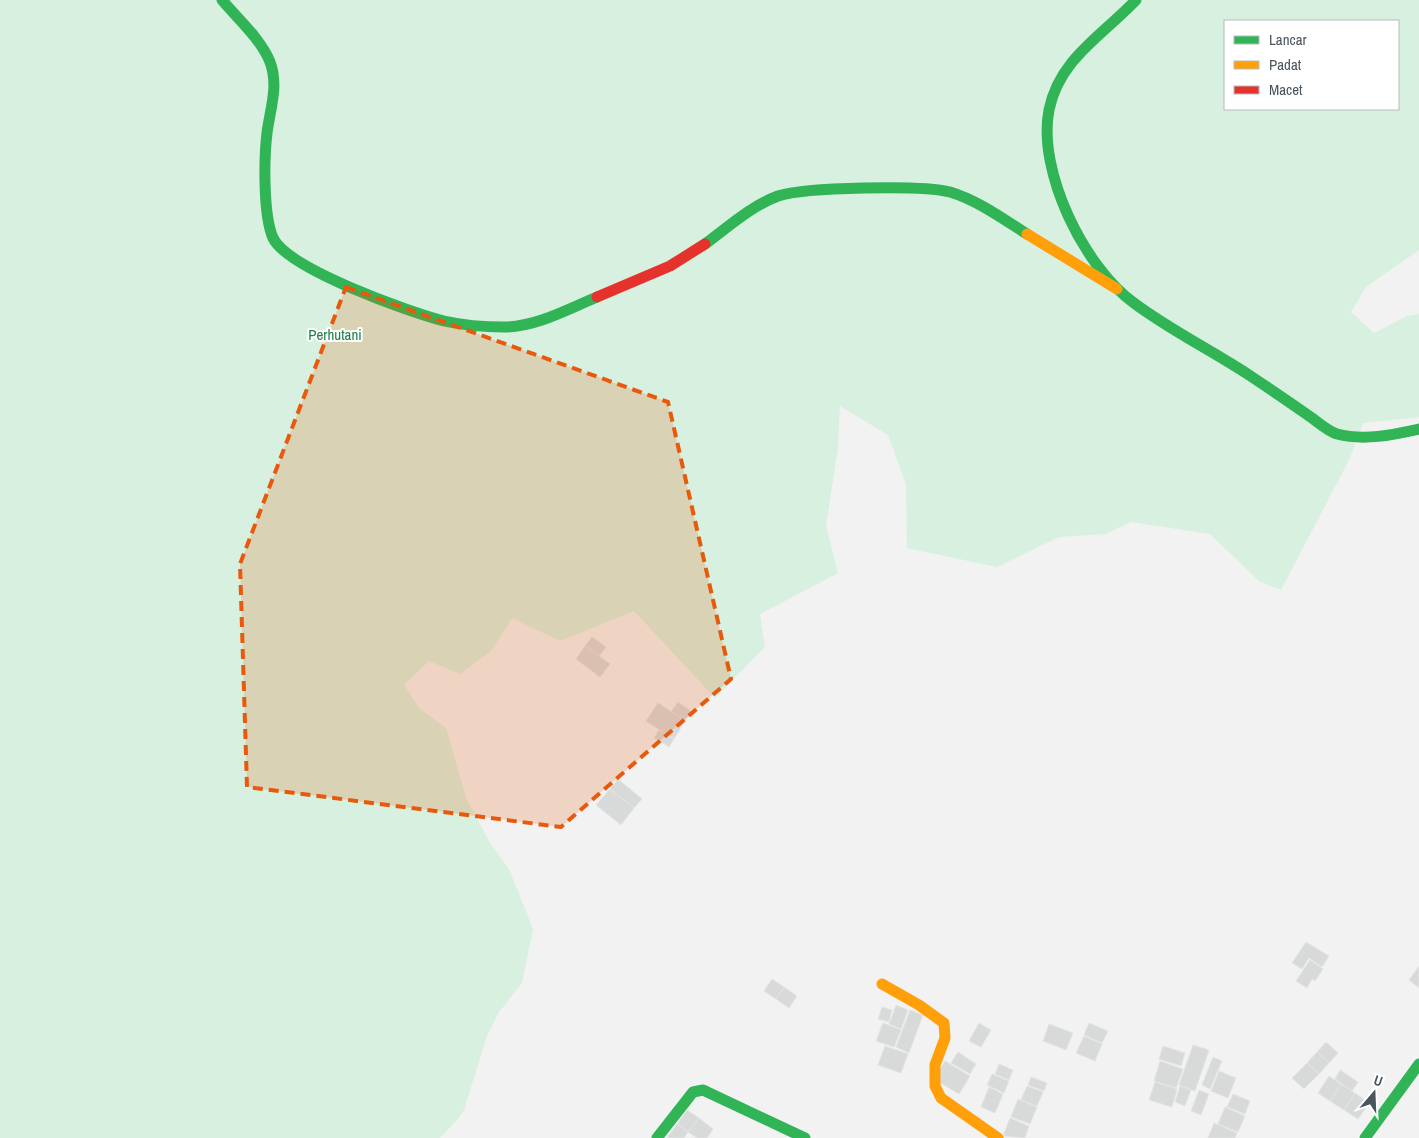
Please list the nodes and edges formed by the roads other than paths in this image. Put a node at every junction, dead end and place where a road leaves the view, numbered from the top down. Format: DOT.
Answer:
graph roads {
  1 [pos="222,0"];
  2 [pos="1136,0"];
  3 [pos="1117,289"];
  4 [pos="1419,429"];
  5 [pos="882,984"];
  6 [pos="1419,1064"];
  7 [pos="657,1138"];
  8 [pos="805,1138"];
  9 [pos="998,1138"];
  10 [pos="1365,1138"];
  1 -- 3 [label="street"];
  2 -- 3 [label="street"];
  3 -- 4 [label="street"];
  5 -- 9 [label="street"];
  6 -- 10 [label="street"];
  7 -- 8 [label="street"];
}
